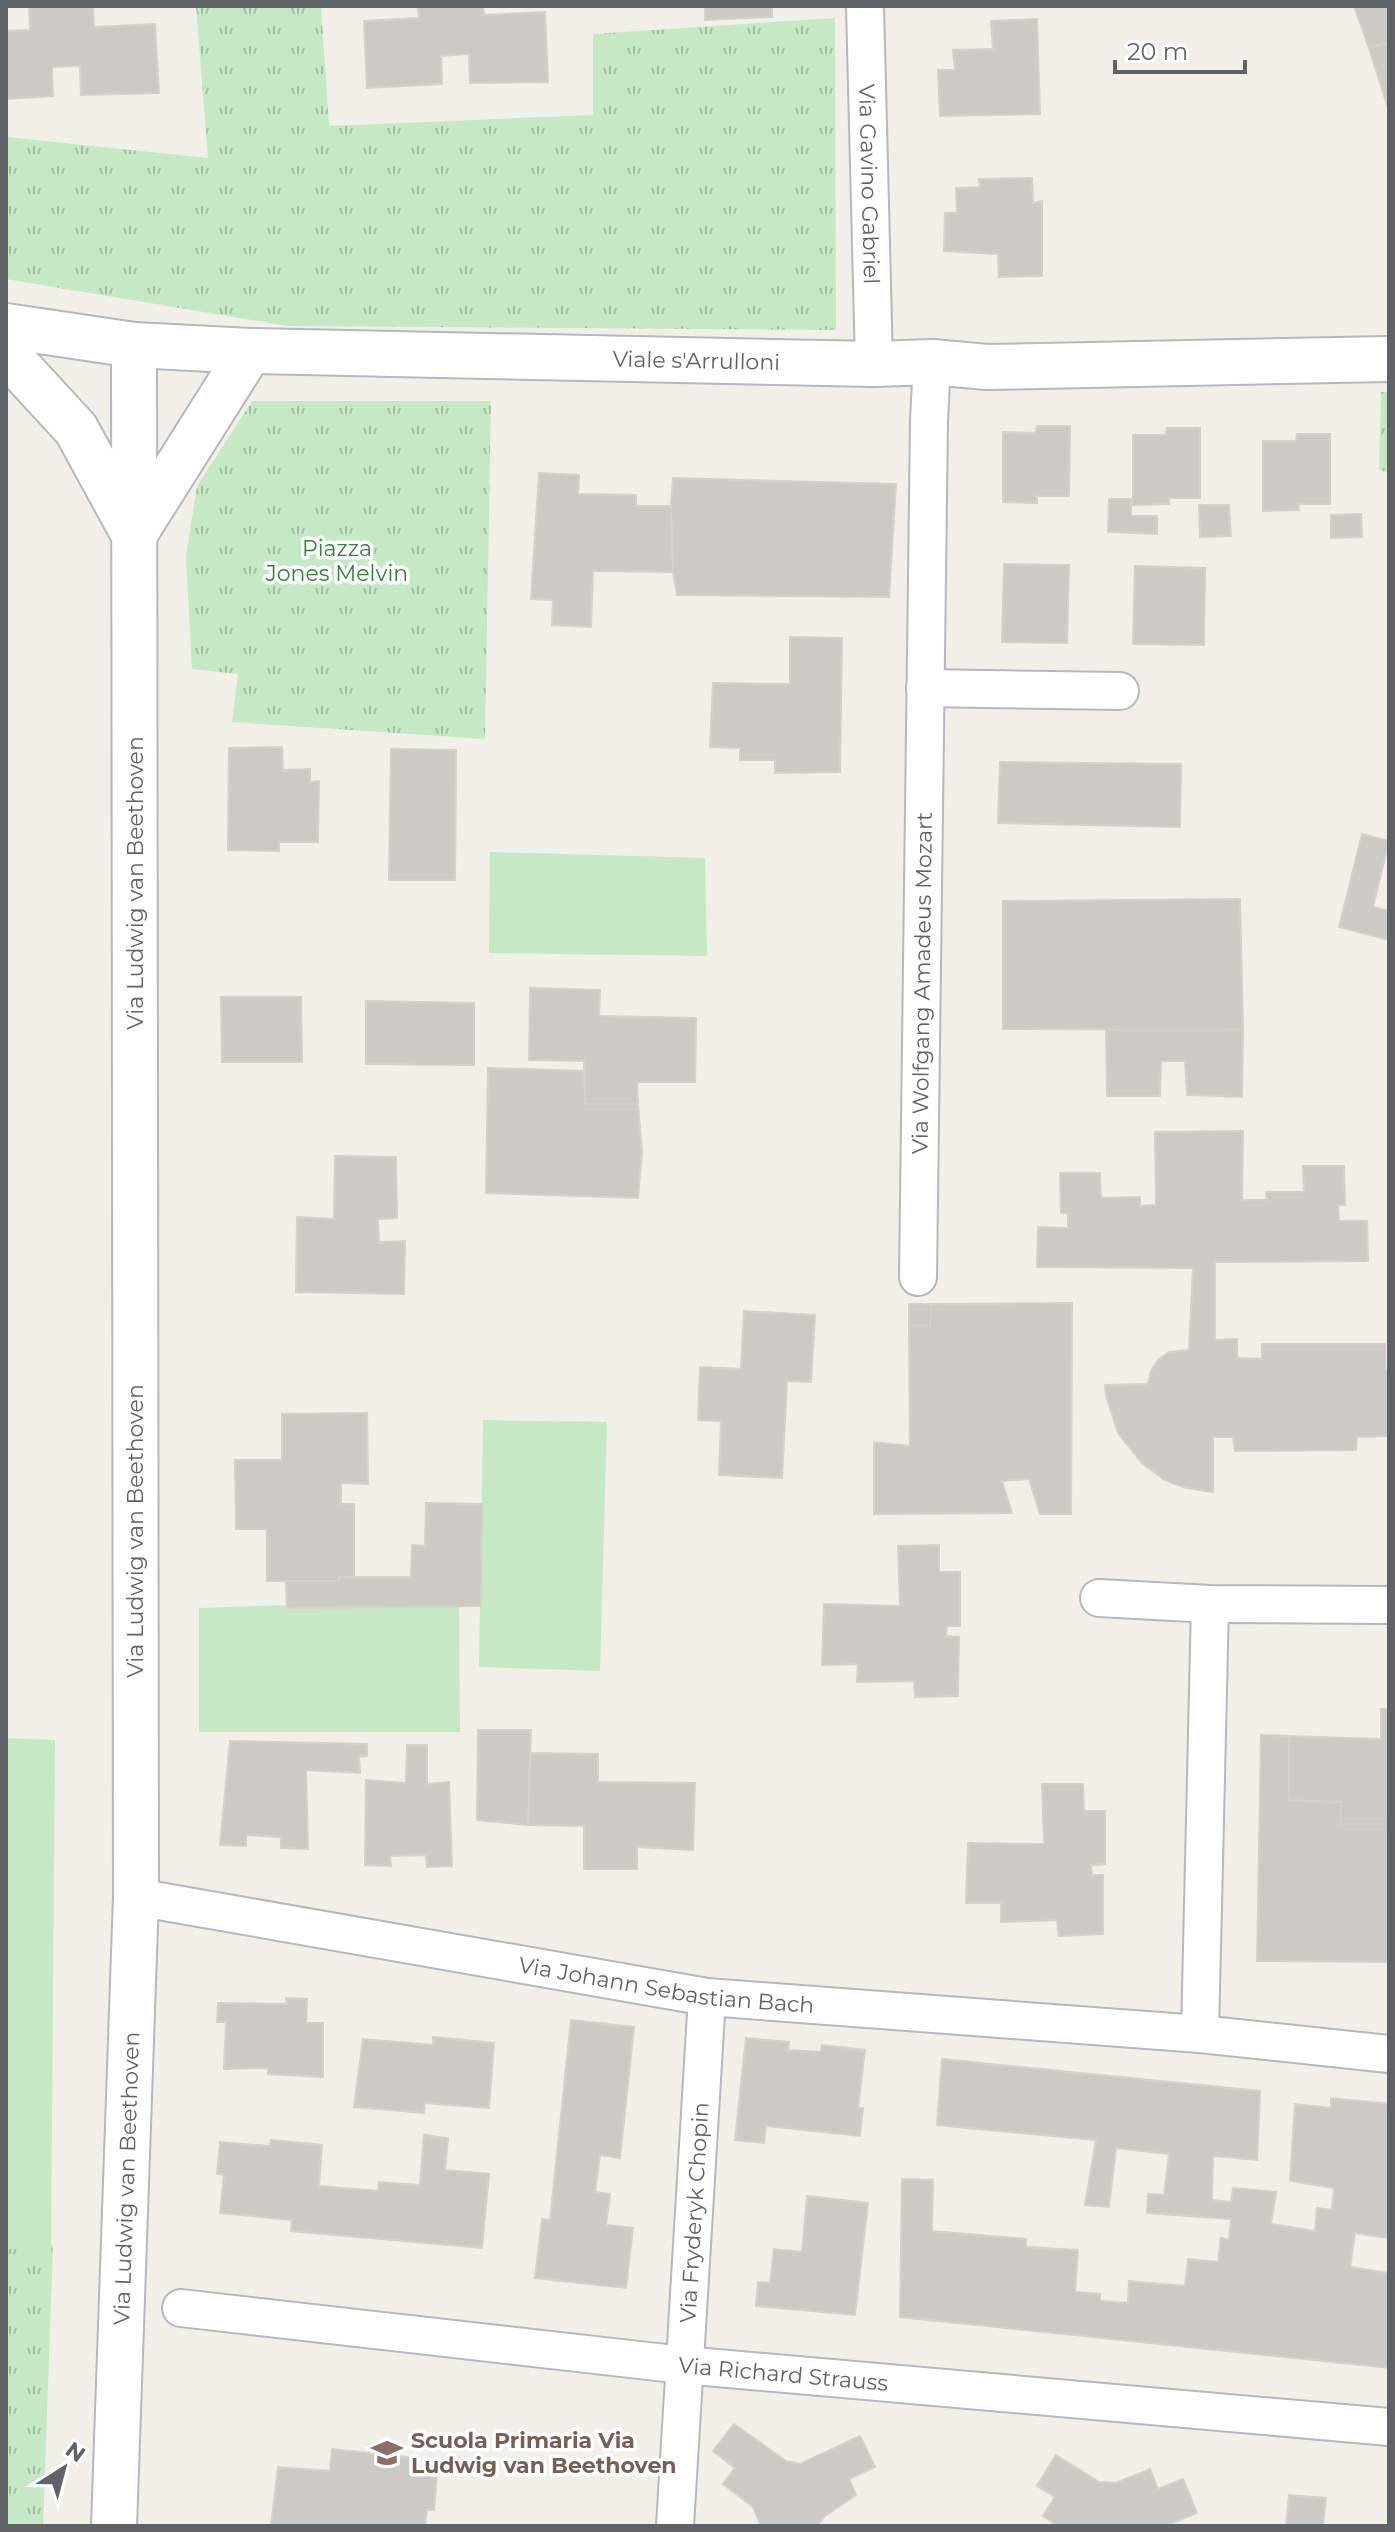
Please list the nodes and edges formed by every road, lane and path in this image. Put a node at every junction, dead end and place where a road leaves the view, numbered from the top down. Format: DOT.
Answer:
graph roads {
  1 [pos="865,6"];
  2 [pos="6,326"];
  3 [pos="134,345"];
  4 [pos="250,351"];
  5 [pos="6,353"];
  6 [pos="1389,359"];
  7 [pos="932,362"];
  8 [pos="874,364"];
  9 [pos="134,535"];
  10 [pos="925,688"];
  11 [pos="1120,691"];
  12 [pos="918,1277"];
  13 [pos="1099,1598"];
  14 [pos="1210,1604"];
  15 [pos="1389,1605"];
  16 [pos="136,1897"];
  17 [pos="707,1997"];
  18 [pos="1200,2034"];
  19 [pos="1389,2054"];
  20 [pos="181,2308"];
  21 [pos="683,2365"];
  22 [pos="1389,2427"];
  23 [pos="114,2526"];
  24 [pos="675,2526"];
  1 -- 8 [label="street, Via Gavino Gabriel"];
  2 -- 3 [label="street, Viale s'Arrulloni"];
  3 -- 4 [label="street, Viale s'Arrulloni"];
  3 -- 9 [label="street, Via Ludwig van Beethoven"];
  4 -- 8 [label="street, Viale s'Arrulloni"];
  4 -- 9 [label="street"];
  5 -- 9 [label="street, Via Ludwig van Beethoven"];
  6 -- 7 [label="street, Viale s'Arrulloni"];
  7 -- 8 [label="street, Viale s'Arrulloni"];
  7 -- 10 [label="street, Via Wolfgang Amadeus Mozart"];
  9 -- 16 [label="street, Via Ludwig van Beethoven"];
  10 -- 11 [label="street"];
  10 -- 12 [label="street, Via Wolfgang Amadeus Mozart"];
  13 -- 14 [label="street"];
  14 -- 15 [label="street"];
  14 -- 18 [label="street"];
  16 -- 17 [label="street, Via Johann Sebastian Bach"];
  16 -- 23 [label="street, Via Ludwig van Beethoven"];
  17 -- 18 [label="street, Via Johann Sebastian Bach"];
  17 -- 21 [label="street, Via Fryderyk Chopin"];
  18 -- 19 [label="street, Via Johann Sebastian Bach"];
  20 -- 21 [label="street, Via Richard Strauss"];
  21 -- 22 [label="street, Via Richard Strauss"];
  21 -- 24 [label="street, Via Fryderyk Chopin"];
}
